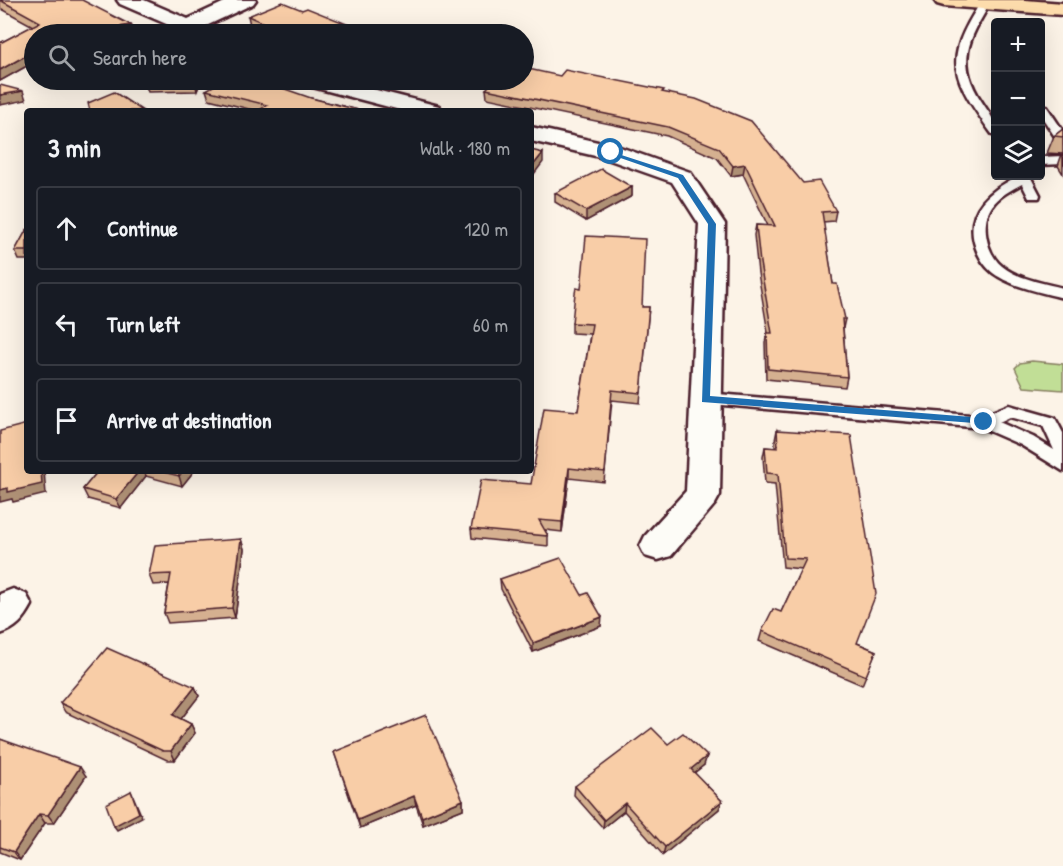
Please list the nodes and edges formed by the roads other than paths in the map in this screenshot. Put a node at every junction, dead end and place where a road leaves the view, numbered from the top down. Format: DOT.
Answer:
graph roads {
  1 [pos="128,0"];
  2 [pos="246,0"];
  3 [pos="944,0"];
  4 [pos="985,4"];
  5 [pos="1063,9"];
  6 [pos="173,24"];
  7 [pos="202,24"];
  8 [pos="352,90"];
  9 [pos="420,108"];
  10 [pos="1045,112"];
  11 [pos="992,126"];
  12 [pos="534,135"];
  13 [pos="1063,140"];
  14 [pos="1063,160"];
  15 [pos="1045,161"];
  16 [pos="1019,180"];
  17 [pos="1026,180"];
  18 [pos="1034,195"];
  19 [pos="1063,293"];
  20 [pos="706,399"];
  21 [pos="984,422"];
  22 [pos="1063,457"];
  23 [pos="1063,465"];
  24 [pos="658,546"];
  1 -- 6 [label="street"];
  2 -- 7 [label="street"];
  3 -- 4 [label="highway"];
  4 -- 5 [label="highway"];
  4 -- 11 [label="lane"];
  8 -- 9 [label="street"];
  10 -- 13 [label="lane"];
  12 -- 20 [label="street"];
  14 -- 15 [label="lane"];
  16 -- 19 [label="lane"];
  17 -- 18 [label="lane"];
  20 -- 21 [label="lane"];
  20 -- 24 [label="street"];
  21 -- 22 [label="lane"];
  21 -- 23 [label="lane"];
}
